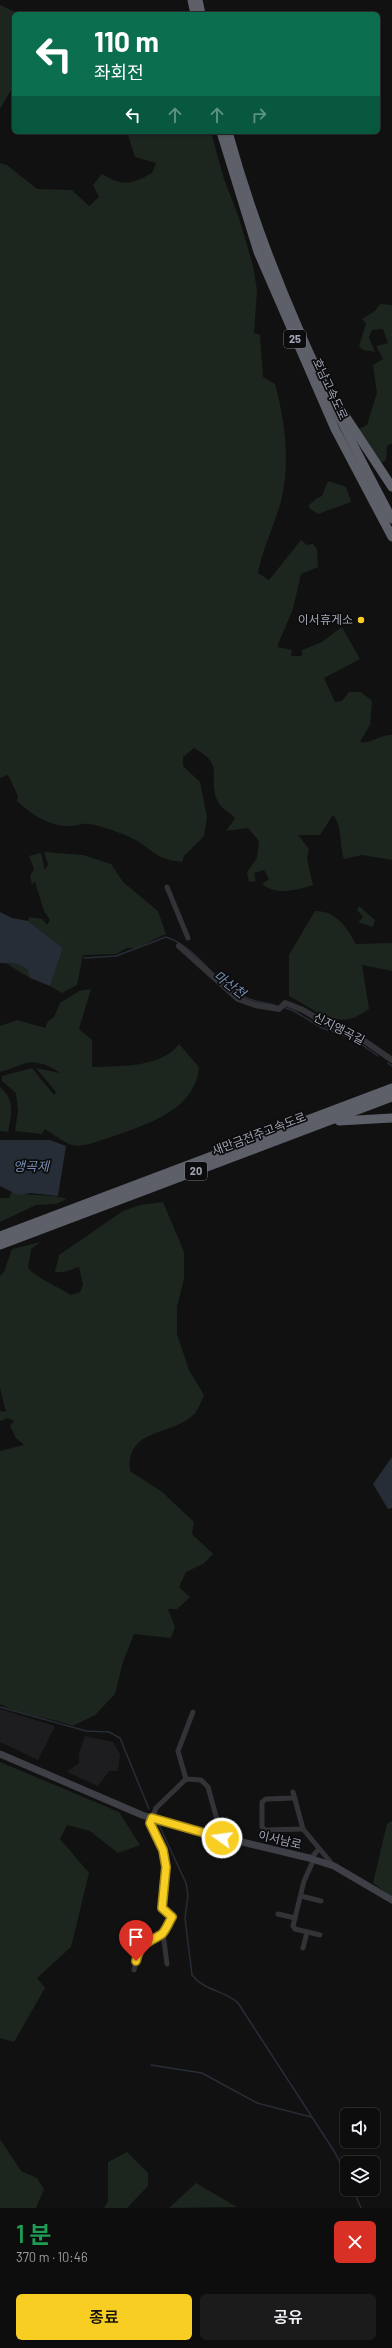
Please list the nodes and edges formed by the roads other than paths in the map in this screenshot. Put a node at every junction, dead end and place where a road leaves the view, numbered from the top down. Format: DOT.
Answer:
graph roads {
  1 [pos="192,0"];
  2 [pos="198,0"];
  3 [pos="195,12"];
  4 [pos="201,12"];
  5 [pos="222,134"];
  6 [pos="229,134"];
  7 [pos="331,404"];
  8 [pos="392,487"];
  9 [pos="392,519"];
  10 [pos="392,537"];
  11 [pos="167,887"];
  12 [pos="188,938"];
  13 [pos="179,946"];
  14 [pos="392,1060"];
  15 [pos="392,1091"];
  16 [pos="392,1118"];
  17 [pos="323,1123"];
  18 [pos="0,1236"];
  19 [pos="0,1245"];
  20 [pos="193,1712"];
  21 [pos="0,1754"];
  22 [pos="186,1779"];
  23 [pos="293,1792"];
  24 [pos="295,1798"];
  25 [pos="152,1818"];
  26 [pos="303,1829"];
  27 [pos="222,1838"];
  28 [pos="319,1849"];
  29 [pos="312,1859"];
  30 [pos="334,1866"];
  31 [pos="301,1896"];
  32 [pos="392,1900"];
  33 [pos="321,1901"];
  34 [pos="278,1914"];
  35 [pos="295,1918"];
  36 [pos="307,1932"];
  37 [pos="163,1933"];
  38 [pos="320,1935"];
  39 [pos="303,1948"];
  40 [pos="167,1964"];
  41 [pos="134,1970"];
  1 -- 3 [label="highway"];
  2 -- 4 [label="highway"];
  5 -- 10 [label="highway, 호남고속도로 / 25"];
  6 -- 7 [label="highway, 호남고속도로 / 25"];
  7 -- 8 [label="highway"];
  7 -- 9 [label="highway, 호남고속도로 / 25"];
  11 -- 12 [label="street"];
  13 -- 14 [label="street, 신지앵곡길"];
  15 -- 17 [label="highway, 새만금전주고속도로 / 20"];
  15 -- 18 [label="highway, 새만금전주고속도로 / 20"];
  16 -- 17 [label="highway"];
  17 -- 19 [label="highway, 새만금전주고속도로 / 20"];
  20 -- 22 [label="street"];
  21 -- 25 [label="main road, 이서남로"];
  22 -- 25 [label="street"];
  22 -- 27 [label="street"];
  23 -- 24 [label="street"];
  24 -- 26 [label="street"];
  24 -- 26 [label="street"];
  25 -- 27 [label="main road, 이서남로"];
  25 -- 37 [label="street"];
  26 -- 28 [label="street"];
  27 -- 29 [label="main road, 이서남로"];
  28 -- 29 [label="street"];
  28 -- 30 [label="street"];
  29 -- 30 [label="main road, 이서남로"];
  29 -- 31 [label="street"];
  30 -- 32 [label="main road, 이서남로"];
  31 -- 33 [label="street"];
  31 -- 35 [label="street"];
  34 -- 35 [label="street"];
  35 -- 36 [label="street"];
  36 -- 38 [label="street"];
  36 -- 39 [label="street"];
  37 -- 40 [label="street"];
  37 -- 41 [label="street"];
}
